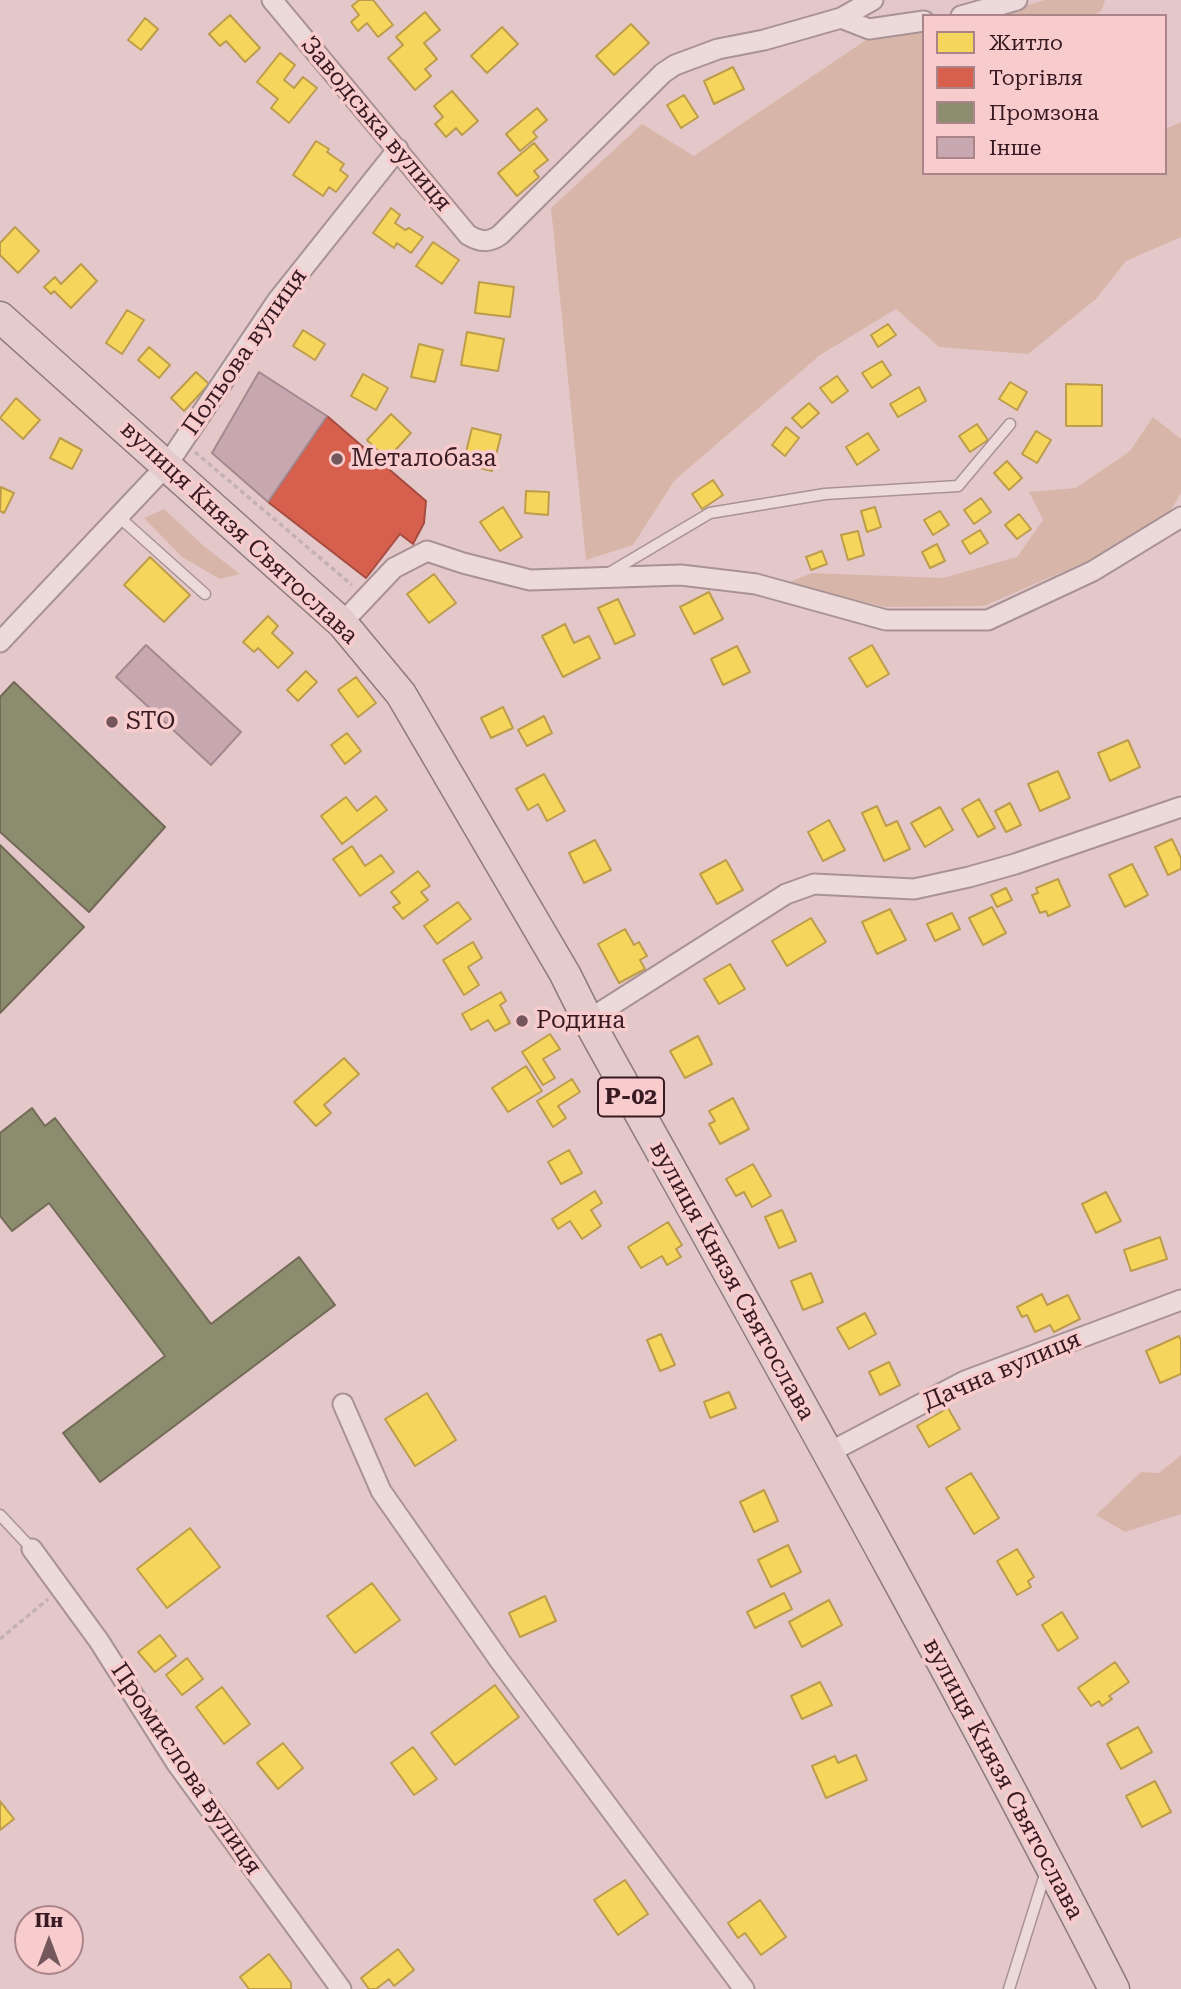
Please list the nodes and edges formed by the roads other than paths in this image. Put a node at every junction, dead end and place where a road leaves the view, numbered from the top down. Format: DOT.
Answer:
graph roads {
  1 [pos="272,0"];
  2 [pos="873,0"];
  3 [pos="1017,0"];
  4 [pos="968,14"];
  5 [pos="841,18"];
  6 [pos="922,21"];
  7 [pos="398,149"];
  8 [pos="0,317"];
  9 [pos="1010,424"];
  10 [pos="175,453"];
  11 [pos="118,516"];
  12 [pos="1181,517"];
  13 [pos="602,577"];
  14 [pos="205,594"];
  15 [pos="342,622"];
  16 [pos="0,642"];
  17 [pos="1181,807"];
  18 [pos="588,1020"];
  19 [pos="1181,1300"];
  20 [pos="343,1405"];
  21 [pos="828,1453"];
  22 [pos="0,1515"];
  23 [pos="32,1549"];
  24 [pos="1049,1861"];
  25 [pos="341,1989"];
  26 [pos="744,1989"];
  27 [pos="1009,1989"];
  28 [pos="1114,1989"];
  1 -- 7 [label="street, Заводська вулиця"];
  2 -- 5 [label="street"];
  3 -- 4 [label="street"];
  5 -- 6 [label="street"];
  5 -- 7 [label="street, Заводська вулиця"];
  7 -- 10 [label="street, Польова вулиця"];
  8 -- 10 [label="main road, вулиця Князя Святослава / Р-02"];
  9 -- 13 [label="lane"];
  10 -- 11 [label="street, Польова вулиця"];
  10 -- 15 [label="main road, вулиця Князя Святослава / Р-02"];
  11 -- 14 [label="lane"];
  11 -- 16 [label="street, Польова вулиця"];
  12 -- 13 [label="street"];
  13 -- 15 [label="street"];
  15 -- 18 [label="main road, вулиця Князя Святослава / Р-02"];
  17 -- 18 [label="street"];
  18 -- 21 [label="main road, вулиця Князя Святослава / Р-02"];
  19 -- 21 [label="street, Дачна вулиця"];
  20 -- 26 [label="street"];
  21 -- 24 [label="main road, вулиця Князя Святослава / Р-02"];
  22 -- 23 [label="lane"];
  23 -- 25 [label="street, Промислова вулиця"];
  24 -- 27 [label="lane"];
  24 -- 28 [label="main road, вулиця Князя Святослава / Р-02"];
}
